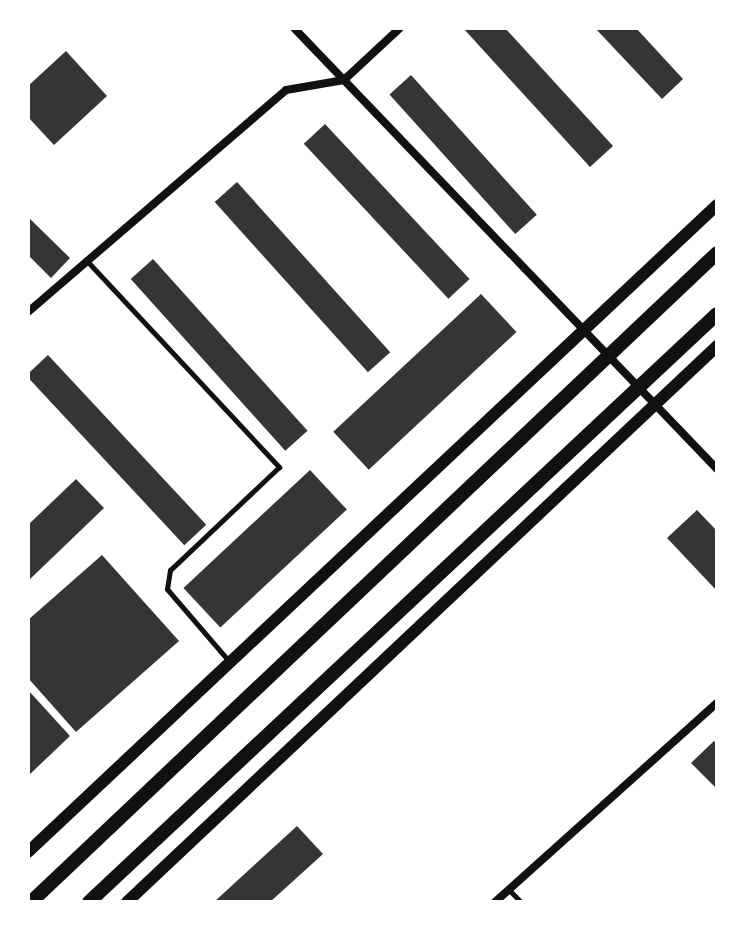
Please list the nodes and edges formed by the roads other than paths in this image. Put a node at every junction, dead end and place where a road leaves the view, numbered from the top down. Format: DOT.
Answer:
graph roads {
  1 [pos="294,28"];
  2 [pos="400,28"];
  3 [pos="344,80"];
  4 [pos="717,205"];
  5 [pos="717,253"];
  6 [pos="87,261"];
  7 [pos="28,312"];
  8 [pos="717,314"];
  9 [pos="582,331"];
  10 [pos="717,346"];
  11 [pos="607,357"];
  12 [pos="638,389"];
  13 [pos="653,405"];
  14 [pos="717,469"];
  15 [pos="228,660"];
  16 [pos="717,703"];
  17 [pos="28,852"];
  18 [pos="509,890"];
  19 [pos="31,902"];
  20 [pos="89,902"];
  21 [pos="127,902"];
  22 [pos="495,902"];
  23 [pos="521,902"];
  1 -- 3 [label="street"];
  2 -- 3 [label="street"];
  3 -- 6 [label="street"];
  3 -- 9 [label="street"];
  4 -- 9 [label="street"];
  5 -- 11 [label="main road"];
  6 -- 7 [label="street"];
  6 -- 15 [label="lane"];
  8 -- 12 [label="main road"];
  9 -- 11 [label="street"];
  9 -- 15 [label="street"];
  10 -- 13 [label="street"];
  11 -- 12 [label="street"];
  11 -- 19 [label="main road"];
  12 -- 13 [label="street"];
  12 -- 20 [label="main road"];
  13 -- 14 [label="street"];
  13 -- 21 [label="street"];
  15 -- 17 [label="street"];
  16 -- 18 [label="street"];
  18 -- 22 [label="street"];
  18 -- 23 [label="lane"];
}
